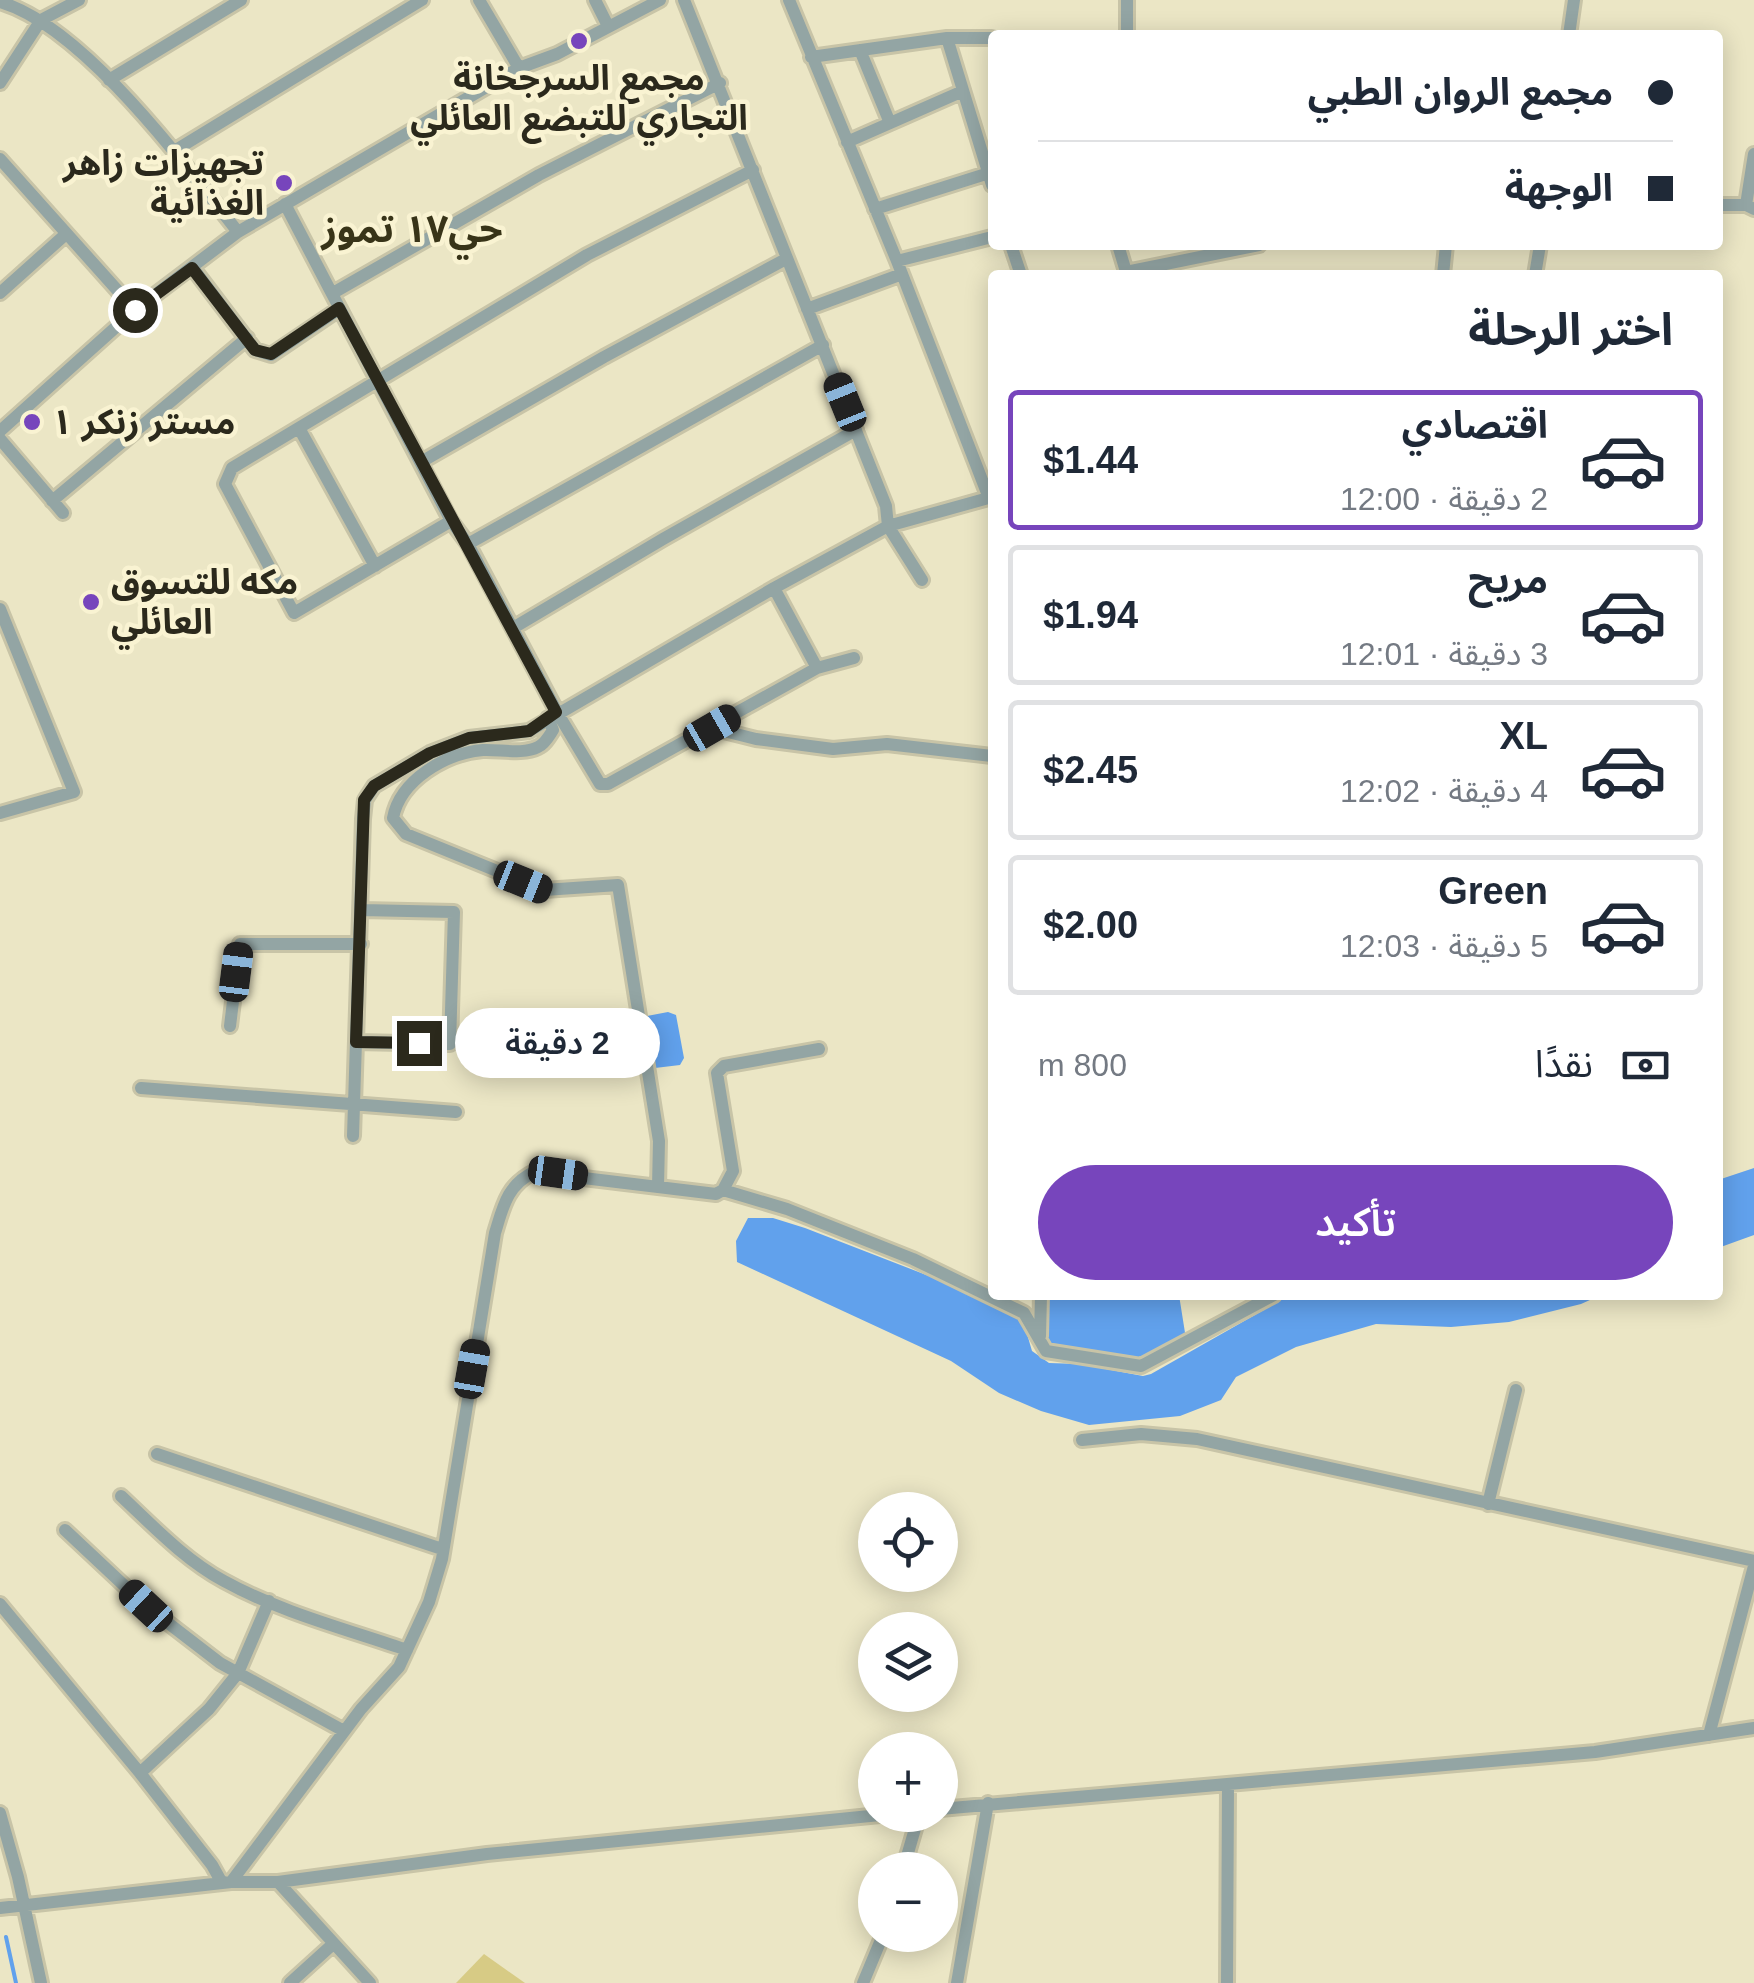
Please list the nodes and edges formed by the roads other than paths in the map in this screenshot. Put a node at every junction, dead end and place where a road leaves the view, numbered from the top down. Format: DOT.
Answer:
graph roads {
  1 [pos="80,0"];
  2 [pos="241,0"];
  3 [pos="422,0"];
  4 [pos="480,0"];
  5 [pos="594,0"];
  6 [pos="660,0"];
  7 [pos="684,0"];
  8 [pos="789,0"];
  9 [pos="1127,0"];
  10 [pos="1574,0"];
  11 [pos="10,3"];
  12 [pos="41,20"];
  13 [pos="608,26"];
  14 [pos="1127,30"];
  15 [pos="1570,30"];
  16 [pos="947,38"];
  17 [pos="988,38"];
  18 [pos="860,50"];
  19 [pos="812,56"];
  20 [pos="519,68"];
  21 [pos="109,80"];
  22 [pos="0,83"];
  23 [pos="720,84"];
  24 [pos="963,90"];
  25 [pos="890,123"];
  26 [pos="847,142"];
  27 [pos="174,152"];
  28 [pos="1754,154"];
  29 [pos="0,160"];
  30 [pos="988,169"];
  31 [pos="753,170"];
  32 [pos="988,180"];
  33 [pos="284,204"];
  34 [pos="1723,205"];
  35 [pos="1750,207"];
  36 [pos="875,209"];
  37 [pos="238,232"];
  38 [pos="66,234"];
  39 [pos="988,237"];
  40 [pos="1211,250"];
  41 [pos="786,260"];
  42 [pos="192,268"];
  43 [pos="900,268"];
  44 [pos="1141,270"];
  45 [pos="0,293"];
  46 [pos="333,293"];
  47 [pos="339,308"];
  48 [pos="807,309"];
  49 [pos="135,310"];
  50 [pos="247,338"];
  51 [pos="822,345"];
  52 [pos="380,382"];
  53 [pos="299,428"];
  54 [pos="856,430"];
  55 [pos="0,432"];
  56 [pos="0,439"];
  57 [pos="421,462"];
  58 [pos="988,492"];
  59 [pos="988,498"];
  60 [pos="52,501"];
  61 [pos="63,513"];
  62 [pos="451,520"];
  63 [pos="888,526"];
  64 [pos="468,544"];
  65 [pos="375,566"];
  66 [pos="922,580"];
  67 [pos="774,588"];
  68 [pos="0,610"];
  69 [pos="513,628"];
  70 [pos="854,658"];
  71 [pos="816,668"];
  72 [pos="552,715"];
  73 [pos="712,728"];
  74 [pos="988,756"];
  75 [pos="0,813"];
  76 [pos="362,910"];
  77 [pos="362,944"];
  78 [pos="230,1026"];
  79 [pos="356,1042"];
  80 [pos="819,1050"];
  81 [pos="141,1088"];
  82 [pos="354,1104"];
  83 [pos="456,1112"];
  84 [pos="353,1136"];
  85 [pos="658,1186"];
  86 [pos="723,1190"];
  87 [pos="988,1295"];
  88 [pos="998,1300"];
  89 [pos="1041,1300"];
  90 [pos="1265,1300"];
  91 [pos="1040,1344"];
  92 [pos="1516,1390"];
  93 [pos="1082,1440"];
  94 [pos="157,1454"];
  95 [pos="121,1496"];
  96 [pos="1488,1504"];
  97 [pos="65,1530"];
  98 [pos="442,1549"];
  99 [pos="1754,1563"];
  100 [pos="269,1601"];
  101 [pos="0,1604"];
  102 [pos="407,1650"];
  103 [pos="238,1673"];
  104 [pos="1754,1728"];
  105 [pos="344,1731"];
  106 [pos="1710,1735"];
  107 [pos="140,1773"];
  108 [pos="1228,1786"];
  109 [pos="988,1803"];
  110 [pos="958,1807"];
  111 [pos="0,1813"];
  112 [pos="858,1817"];
  113 [pos="278,1882"];
  114 [pos="227,1883"];
  115 [pos="23,1904"];
  116 [pos="0,1908"];
  117 [pos="333,1944"];
  118 [pos="877,1952"];
  119 [pos="40,1983"];
  120 [pos="290,1983"];
  121 [pos="370,1983"];
  122 [pos="863,1983"];
  123 [pos="957,1983"];
  124 [pos="1227,1983"];
  1 -- 12 [label="street"];
  2 -- 21 [label="street"];
  3 -- 27 [label="street"];
  4 -- 20 [label="street"];
  5 -- 13 [label="street"];
  6 -- 13 [label="street"];
  7 -- 23 [label="street"];
  8 -- 19 [label="street"];
  9 -- 14 [label="street"];
  10 -- 15 [label="street"];
  11 -- 12 [label="street"];
  12 -- 21 [label="street"];
  12 -- 22 [label="street"];
  13 -- 20 [label="street"];
  16 -- 17 [label="street"];
  16 -- 18 [label="street"];
  16 -- 24 [label="street"];
  18 -- 19 [label="street"];
  18 -- 25 [label="street"];
  19 -- 26 [label="street"];
  20 -- 33 [label="street"];
  21 -- 27 [label="street"];
  23 -- 31 [label="street"];
  23 -- 46 [label="street"];
  24 -- 25 [label="street"];
  24 -- 30 [label="street"];
  25 -- 26 [label="street"];
  26 -- 36 [label="street"];
  27 -- 37 [label="street"];
  28 -- 35 [label="street"];
  29 -- 38 [label="street"];
  31 -- 41 [label="street"];
  31 -- 52 [label="street"];
  32 -- 36 [label="street"];
  33 -- 37 [label="street"];
  33 -- 46 [label="street"];
  34 -- 35 [label="street"];
  36 -- 43 [label="street"];
  37 -- 42 [label="street"];
  38 -- 45 [label="street"];
  38 -- 49 [label="street"];
  39 -- 43 [label="street"];
  40 -- 44 [label="street"];
  41 -- 48 [label="street"];
  41 -- 57 [label="street"];
  42 -- 49 [label="street"];
  42 -- 50 [label="street"];
  43 -- 48 [label="street"];
  43 -- 58 [label="street"];
  46 -- 47 [label="street"];
  47 -- 50 [label="street"];
  47 -- 52 [label="street"];
  48 -- 51 [label="street"];
  49 -- 55 [label="street"];
  50 -- 60 [label="street"];
  51 -- 54 [label="street"];
  51 -- 64 [label="street"];
  52 -- 53 [label="street"];
  52 -- 57 [label="street"];
  53 -- 65 [label="street"];
  53 -- 65 [label="street"];
  54 -- 63 [label="street"];
  54 -- 69 [label="street"];
  56 -- 60 [label="street"];
  57 -- 62 [label="street"];
  59 -- 63 [label="street"];
  60 -- 61 [label="street"];
  62 -- 64 [label="street"];
  62 -- 65 [label="street"];
  63 -- 66 [label="street"];
  63 -- 67 [label="street"];
  64 -- 69 [label="street"];
  67 -- 71 [label="street"];
  67 -- 72 [label="street"];
  68 -- 75 [label="street"];
  69 -- 72 [label="street"];
  70 -- 71 [label="street"];
  71 -- 73 [label="street"];
  72 -- 73 [label="street"];
  72 -- 76 [label="street"];
  72 -- 85 [label="street"];
  73 -- 74 [label="street"];
  76 -- 77 [label="street"];
  76 -- 79 [label="street"];
  77 -- 78 [label="street"];
  77 -- 79 [label="street"];
  79 -- 82 [label="street"];
  80 -- 86 [label="street"];
  81 -- 82 [label="street"];
  82 -- 83 [label="street"];
  82 -- 84 [label="street"];
  85 -- 86 [label="street"];
  85 -- 98 [label="street"];
  86 -- 87 [label="street"];
  88 -- 91 [label="street"];
  89 -- 91 [label="street"];
  90 -- 91 [label="street"];
  92 -- 96 [label="street"];
  93 -- 96 [label="street"];
  94 -- 98 [label="street"];
  95 -- 100 [label="street"];
  96 -- 99 [label="street"];
  97 -- 103 [label="street"];
  98 -- 102 [label="street"];
  99 -- 106 [label="street"];
  100 -- 102 [label="street"];
  100 -- 103 [label="street"];
  101 -- 107 [label="street"];
  102 -- 105 [label="street"];
  103 -- 105 [label="street"];
  103 -- 107 [label="street"];
  104 -- 106 [label="street"];
  105 -- 114 [label="street"];
  106 -- 108 [label="street"];
  107 -- 114 [label="street"];
  108 -- 109 [label="street"];
  108 -- 124 [label="street"];
  109 -- 110 [label="street"];
  109 -- 123 [label="street"];
  111 -- 115 [label="street"];
  112 -- 113 [label="street"];
  113 -- 114 [label="street"];
  113 -- 117 [label="street"];
  114 -- 115 [label="street"];
  115 -- 116 [label="street"];
  115 -- 119 [label="street"];
  117 -- 120 [label="street"];
  117 -- 121 [label="street"];
  118 -- 122 [label="street"];
}
